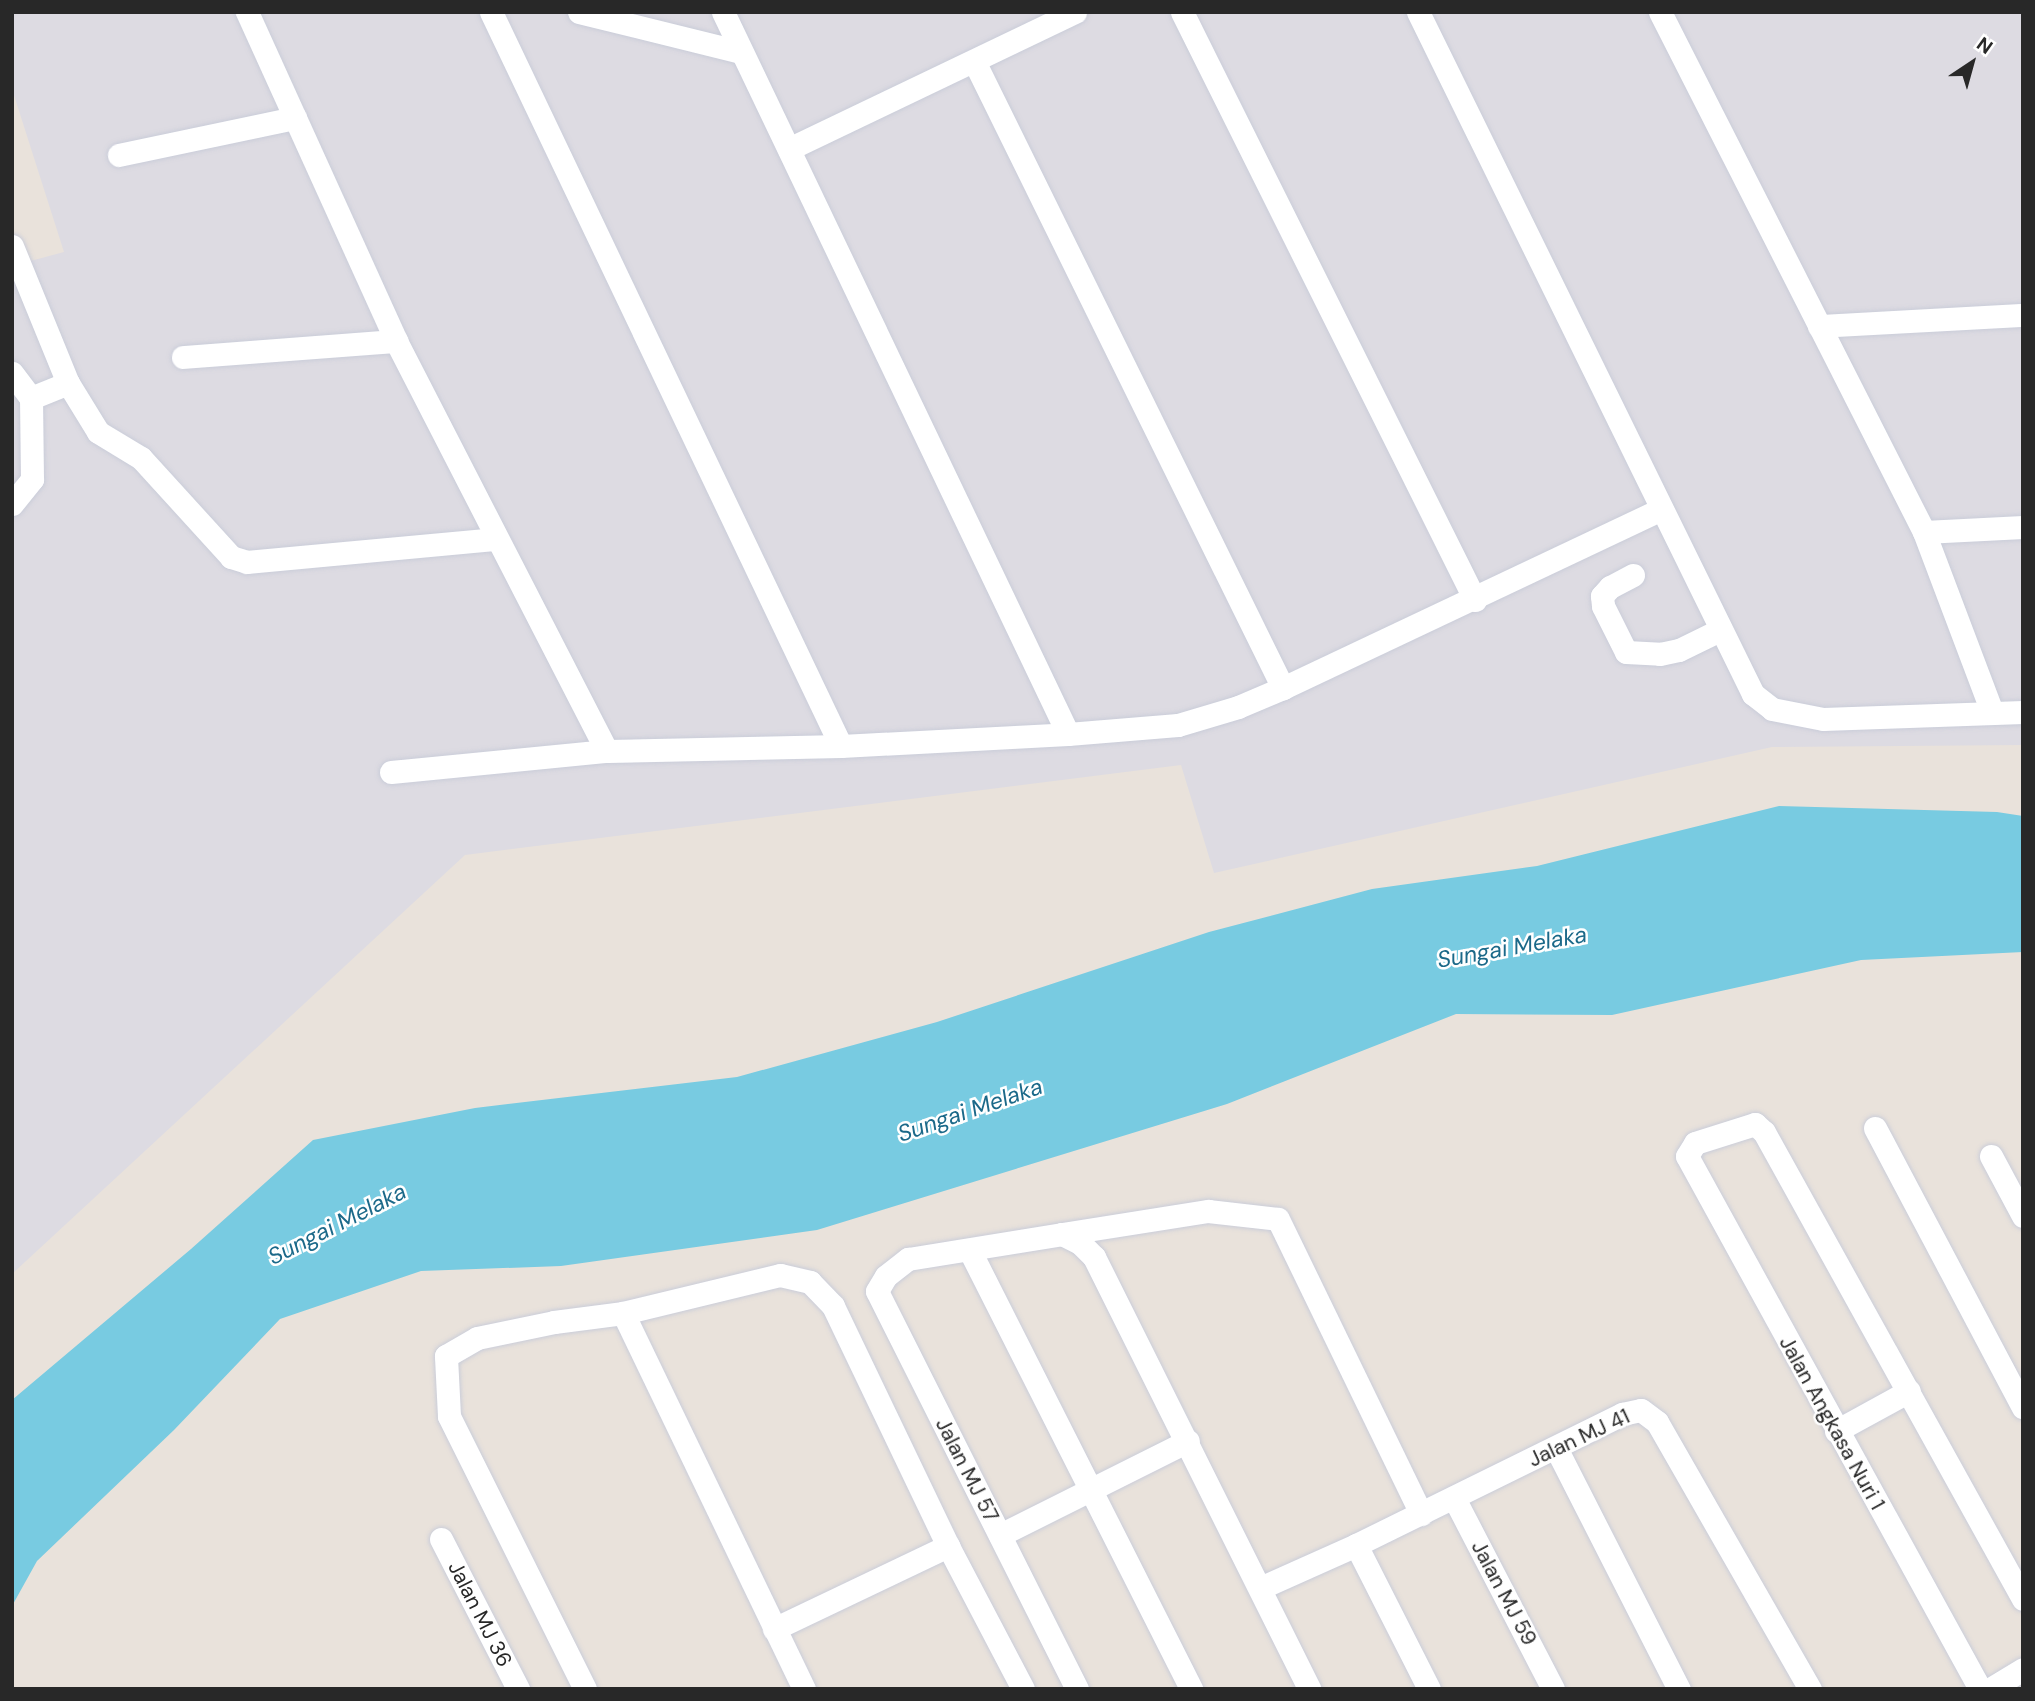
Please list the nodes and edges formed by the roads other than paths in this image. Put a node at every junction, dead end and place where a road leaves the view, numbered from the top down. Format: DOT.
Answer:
graph roads {
  1 [pos="247,12"];
  2 [pos="491,12"];
  3 [pos="579,12"];
  4 [pos="723,12"];
  5 [pos="1075,12"];
  6 [pos="1182,12"];
  7 [pos="1418,12"];
  8 [pos="1660,12"];
  9 [pos="741,52"];
  10 [pos="975,63"];
  11 [pos="295,118"];
  12 [pos="790,148"];
  13 [pos="119,155"];
  14 [pos="14,256"];
  15 [pos="2023,315"];
  16 [pos="1819,326"];
  17 [pos="396,341"];
  18 [pos="183,358"];
  19 [pos="12,373"];
  20 [pos="68,383"];
  21 [pos="32,398"];
  22 [pos="12,503"];
  23 [pos="1661,509"];
  24 [pos="2023,527"];
  25 [pos="1924,532"];
  26 [pos="496,540"];
  27 [pos="1633,575"];
  28 [pos="1475,600"];
  29 [pos="1720,629"];
  30 [pos="1283,688"];
  31 [pos="1992,712"];
  32 [pos="2023,712"];
  33 [pos="1068,734"];
  34 [pos="841,746"];
  35 [pos="607,751"];
  36 [pos="391,772"];
  37 [pos="1875,1128"];
  38 [pos="1991,1156"];
  39 [pos="2023,1216"];
  40 [pos="1062,1234"];
  41 [pos="970,1251"];
  42 [pos="623,1313"];
  43 [pos="1909,1391"];
  44 [pos="2023,1407"];
  45 [pos="1836,1431"];
  46 [pos="1188,1441"];
  47 [pos="1556,1448"];
  48 [pos="1090,1490"];
  49 [pos="1454,1498"];
  50 [pos="1421,1514"];
  51 [pos="1000,1535"];
  52 [pos="442,1539"];
  53 [pos="1356,1545"];
  54 [pos="948,1546"];
  55 [pos="1260,1588"];
  56 [pos="2023,1599"];
  57 [pos="774,1629"];
  58 [pos="2023,1669"];
  59 [pos="518,1689"];
  60 [pos="585,1689"];
  61 [pos="804,1689"];
  62 [pos="1023,1689"];
  63 [pos="1077,1689"];
  64 [pos="1191,1689"];
  65 [pos="1310,1689"];
  66 [pos="1429,1689"];
  67 [pos="1553,1689"];
  68 [pos="1679,1689"];
  69 [pos="1810,1689"];
  70 [pos="1980,1689"];
  71 [pos="1990,1689"];
  1 -- 11 [label="street"];
  2 -- 34 [label="street"];
  3 -- 9 [label="street"];
  4 -- 9 [label="street"];
  5 -- 10 [label="street"];
  6 -- 28 [label="street"];
  7 -- 23 [label="street"];
  8 -- 16 [label="street"];
  9 -- 12 [label="street"];
  10 -- 12 [label="street"];
  10 -- 30 [label="street"];
  11 -- 13 [label="street"];
  11 -- 17 [label="street"];
  12 -- 33 [label="street"];
  14 -- 20 [label="street"];
  15 -- 16 [label="street"];
  16 -- 25 [label="street"];
  17 -- 18 [label="street"];
  17 -- 26 [label="street"];
  19 -- 21 [label="street"];
  20 -- 21 [label="street"];
  20 -- 26 [label="street"];
  21 -- 22 [label="street"];
  23 -- 28 [label="street"];
  23 -- 29 [label="street"];
  24 -- 25 [label="street"];
  25 -- 31 [label="street"];
  26 -- 35 [label="street"];
  27 -- 29 [label="street"];
  28 -- 30 [label="street"];
  29 -- 31 [label="street"];
  30 -- 33 [label="street"];
  31 -- 32 [label="street"];
  33 -- 34 [label="street"];
  34 -- 35 [label="street"];
  35 -- 36 [label="street"];
  37 -- 44 [label="street"];
  38 -- 39 [label="street"];
  40 -- 41 [label="street"];
  40 -- 46 [label="street"];
  40 -- 50 [label="street"];
  41 -- 48 [label="street"];
  41 -- 51 [label="street, Jalan MJ 57"];
  42 -- 54 [label="street"];
  42 -- 57 [label="street"];
  42 -- 60 [label="street"];
  43 -- 45 [label="street"];
  43 -- 45 [label="street, Jalan Angkasa Nuri 1"];
  43 -- 56 [label="street"];
  45 -- 70 [label="street, Jalan Angkasa Nuri 1"];
  46 -- 48 [label="street"];
  46 -- 55 [label="street"];
  47 -- 49 [label="street, Jalan MJ 41"];
  47 -- 68 [label="street"];
  47 -- 69 [label="street, Jalan MJ 41"];
  48 -- 51 [label="street"];
  48 -- 64 [label="street"];
  49 -- 50 [label="street, Jalan MJ 41"];
  49 -- 67 [label="street, Jalan MJ 59"];
  50 -- 53 [label="street, Jalan MJ 41"];
  51 -- 63 [label="street, Jalan MJ 57"];
  52 -- 59 [label="street, Jalan MJ 36"];
  53 -- 55 [label="street, Jalan MJ 41"];
  53 -- 66 [label="street"];
  54 -- 57 [label="street"];
  54 -- 62 [label="street"];
  55 -- 65 [label="street"];
  57 -- 61 [label="street"];
  58 -- 71 [label="street"];
}
